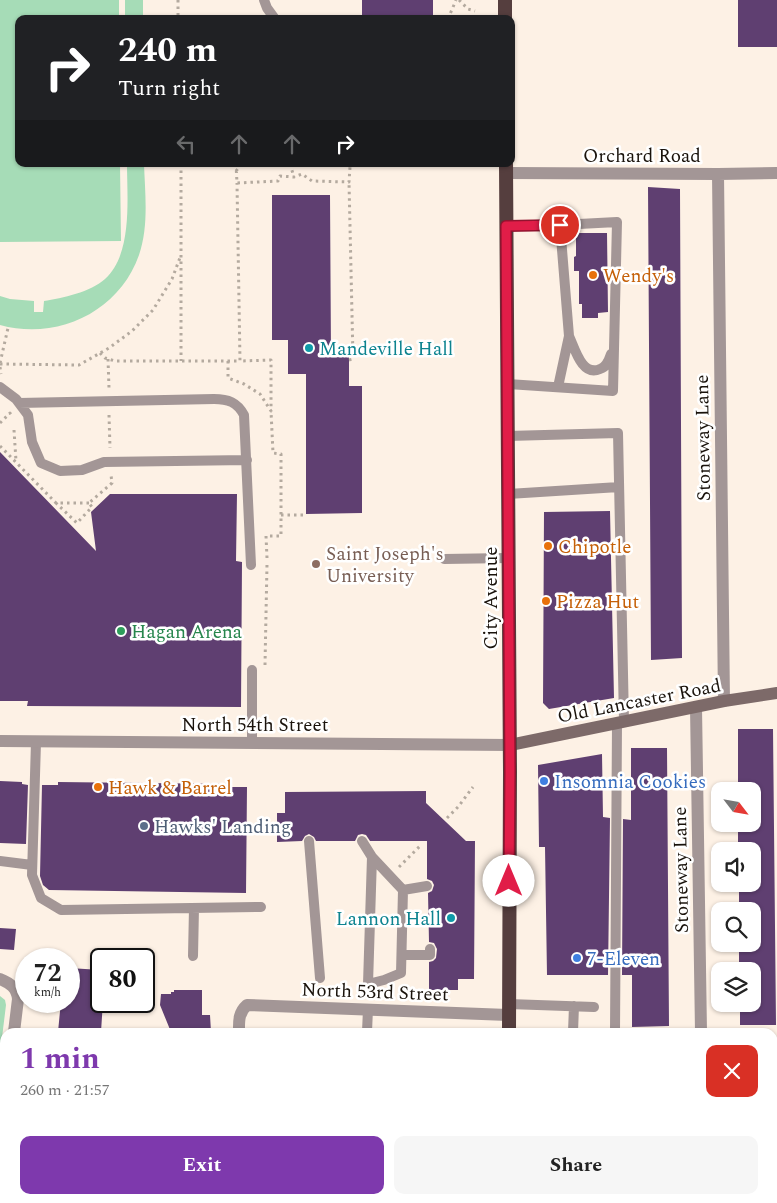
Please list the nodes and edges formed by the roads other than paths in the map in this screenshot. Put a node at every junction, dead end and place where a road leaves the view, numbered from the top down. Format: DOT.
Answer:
graph roads {
  1 [pos="264,0"];
  2 [pos="505,0"];
  3 [pos="272,15"];
  4 [pos="505,15"];
  5 [pos="506,168"];
  6 [pos="777,173"];
  7 [pos="718,174"];
  8 [pos="560,225"];
  9 [pos="506,226"];
  10 [pos="569,336"];
  11 [pos="614,342"];
  12 [pos="507,384"];
  13 [pos="0,387"];
  14 [pos="558,387"];
  15 [pos="20,403"];
  16 [pos="508,436"];
  17 [pos="247,460"];
  18 [pos="619,487"];
  19 [pos="508,494"];
  20 [pos="508,558"];
  21 [pos="444,559"];
  22 [pos="251,564"];
  23 [pos="252,670"];
  24 [pos="777,693"];
  25 [pos="724,701"];
  26 [pos="696,706"];
  27 [pos="621,722"];
  28 [pos="0,741"];
  29 [pos="36,742"];
  30 [pos="252,743"];
  31 [pos="510,745"];
  32 [pos="309,841"];
  33 [pos="362,841"];
  34 [pos="372,857"];
  35 [pos="0,861"];
  36 [pos="32,865"];
  37 [pos="427,886"];
  38 [pos="403,890"];
  39 [pos="261,907"];
  40 [pos="194,908"];
  41 [pos="430,949"];
  42 [pos="402,955"];
  43 [pos="193,956"];
  44 [pos="320,978"];
  45 [pos="0,979"];
  46 [pos="574,1006"];
  47 [pos="594,1006"];
  48 [pos="508,1009"];
  49 [pos="368,1010"];
  50 [pos="14,1028"];
  51 [pos="239,1028"];
  52 [pos="367,1028"];
  53 [pos="509,1028"];
  54 [pos="573,1028"];
  55 [pos="616,1028"];
  56 [pos="701,1028"];
  1 -- 3 [label="lane"];
  2 -- 4 [label="highway"];
  5 -- 7 [label="street, Orchard Road"];
  5 -- 9 [label="highway, City Avenue"];
  6 -- 7 [label="street, Orchard Road"];
  7 -- 25 [label="street, Stoneway Lane"];
  8 -- 9 [label="lane"];
  8 -- 10 [label="lane"];
  8 -- 11 [label="lane"];
  9 -- 12 [label="highway, City Avenue"];
  10 -- 11 [label="lane"];
  10 -- 14 [label="lane"];
  11 -- 14 [label="lane"];
  12 -- 14 [label="lane"];
  12 -- 16 [label="highway, City Avenue"];
  13 -- 15 [label="lane"];
  15 -- 17 [label="lane"];
  15 -- 17 [label="lane"];
  16 -- 18 [label="lane"];
  16 -- 19 [label="highway, City Avenue"];
  17 -- 22 [label="lane"];
  18 -- 19 [label="lane"];
  18 -- 27 [label="lane"];
  19 -- 20 [label="highway, City Avenue"];
  20 -- 21 [label="lane"];
  20 -- 31 [label="highway, City Avenue"];
  23 -- 30 [label="lane"];
  24 -- 25 [label="main road, Old Lancaster Road"];
  25 -- 26 [label="main road, Old Lancaster Road"];
  26 -- 27 [label="main road, Old Lancaster Road"];
  26 -- 56 [label="street, Stoneway Lane"];
  27 -- 31 [label="main road, Old Lancaster Road"];
  27 -- 55 [label="lane"];
  28 -- 29 [label="street, North 54th Street"];
  29 -- 30 [label="street, North 54th Street"];
  29 -- 36 [label="lane"];
  30 -- 31 [label="street, North 54th Street"];
  31 -- 48 [label="highway, City Avenue"];
  32 -- 44 [label="lane"];
  33 -- 34 [label="lane"];
  34 -- 38 [label="lane"];
  34 -- 42 [label="lane"];
  35 -- 36 [label="lane"];
  36 -- 40 [label="lane"];
  37 -- 38 [label="lane"];
  38 -- 42 [label="lane"];
  39 -- 40 [label="lane"];
  40 -- 43 [label="lane"];
  41 -- 42 [label="lane"];
  45 -- 50 [label="street"];
  46 -- 47 [label="lane"];
  46 -- 48 [label="lane"];
  46 -- 54 [label="lane"];
  48 -- 49 [label="street, North 53rd Street"];
  48 -- 53 [label="highway, City Avenue"];
  49 -- 51 [label="street, North 53rd Street"];
  49 -- 52 [label="lane"];
}
